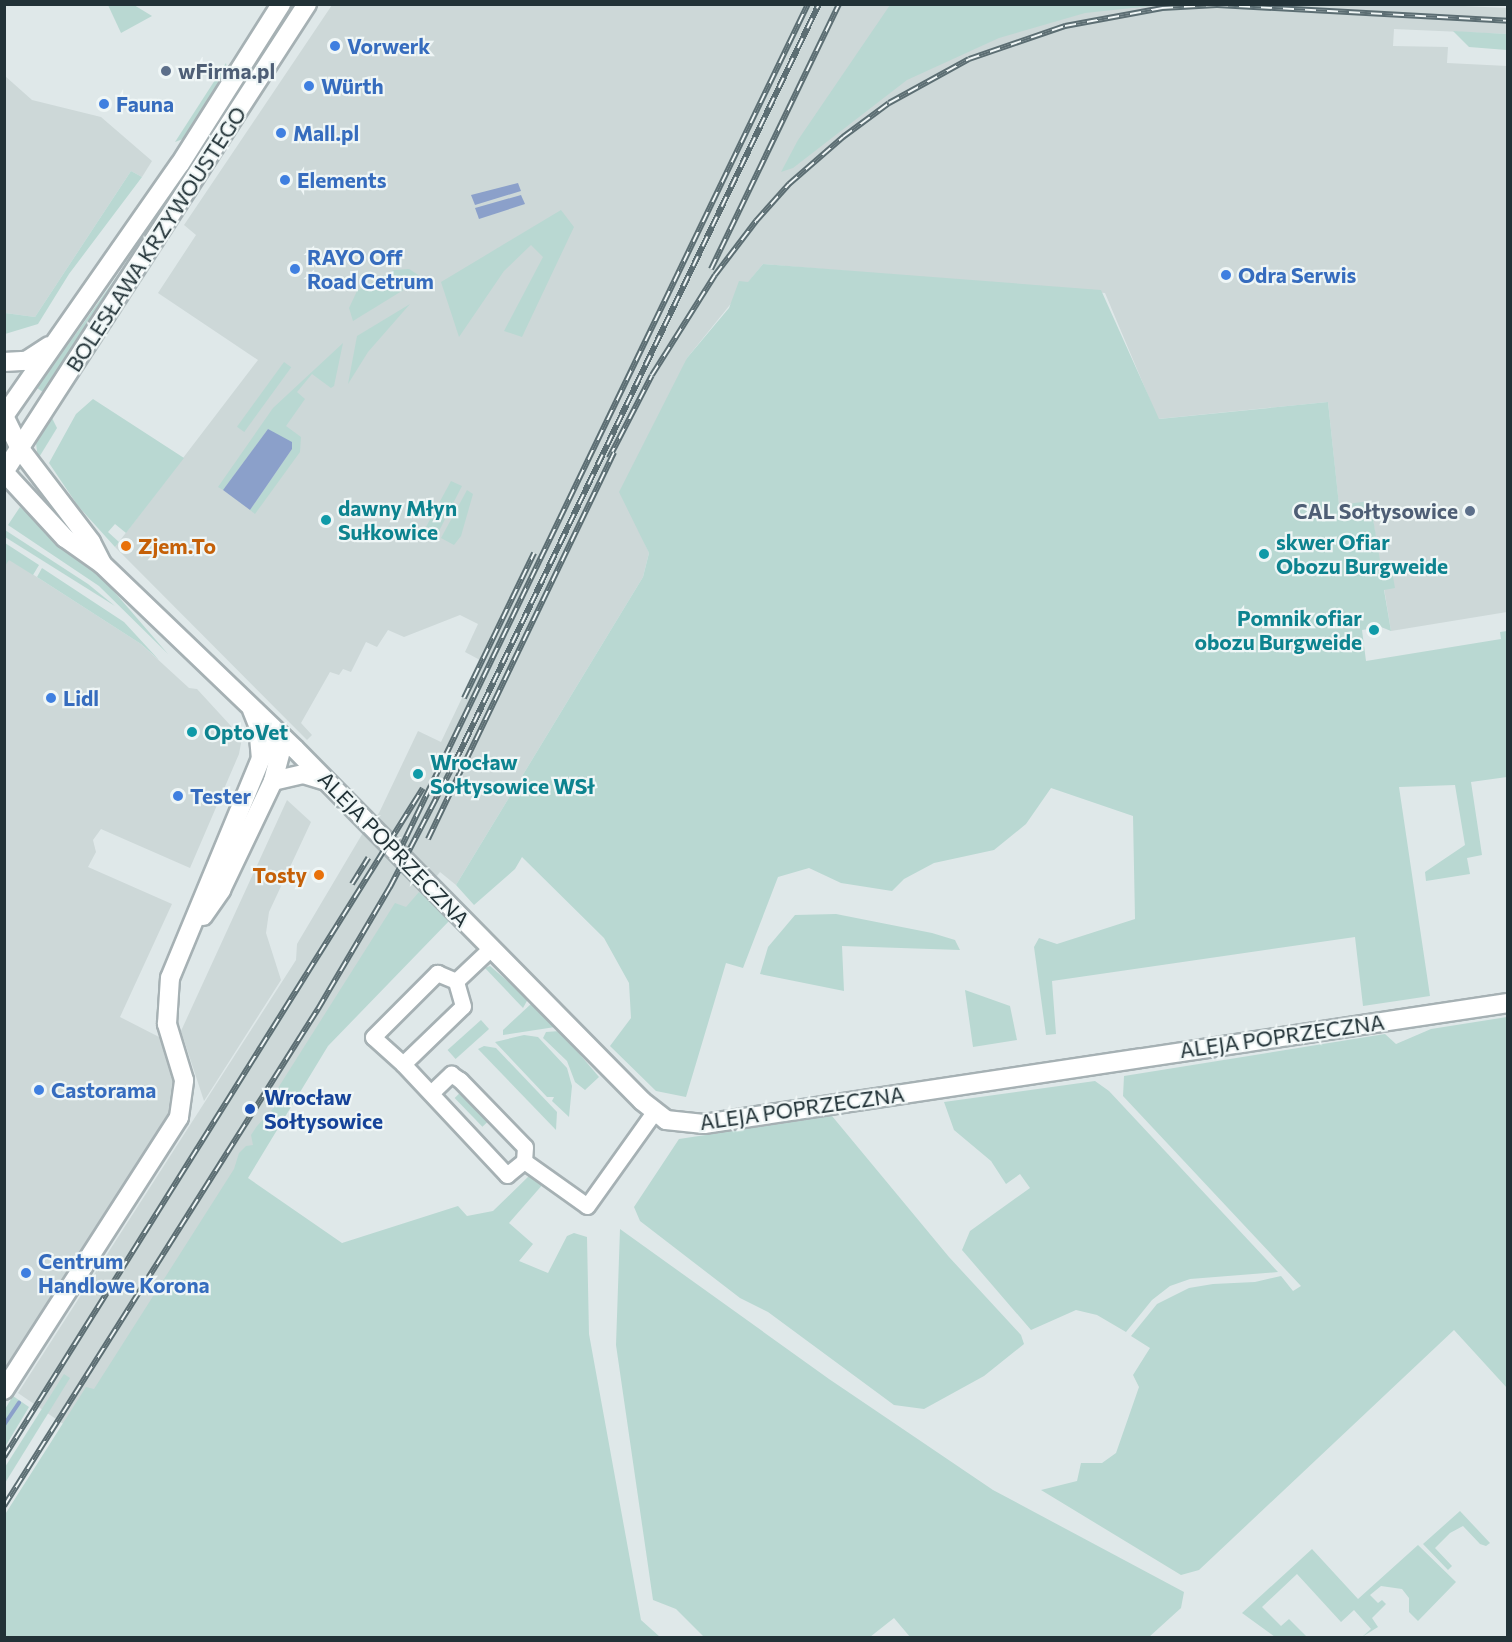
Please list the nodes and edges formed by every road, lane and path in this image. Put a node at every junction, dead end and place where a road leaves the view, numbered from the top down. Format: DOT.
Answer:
graph roads {
  1 [pos="281,4"];
  2 [pos="307,4"];
  3 [pos="58,340"];
  4 [pos="4,362"];
  5 [pos="4,416"];
  6 [pos="20,449"];
  7 [pos="5,472"];
  8 [pos="102,564"];
  9 [pos="251,709"];
  10 [pos="284,739"];
  11 [pos="261,758"];
  12 [pos="273,781"];
  13 [pos="328,782"];
  14 [pos="189,936"];
  15 [pos="491,948"];
  16 [pos="456,981"];
  17 [pos="1508,1003"];
  18 [pos="403,1064"];
  19 [pos="431,1093"];
  20 [pos="654,1112"];
  21 [pos="524,1161"];
  22 [pos="4,1390"];
  1 -- 3 [label="street, BOLESŁAWA KRZYWOUSTEGO"];
  2 -- 6 [label="street, BOLESŁAWA KRZYWOUSTEGO"];
  3 -- 4 [label="street"];
  3 -- 5 [label="street, BOLESŁAWA KRZYWOUSTEGO"];
  5 -- 6 [label="street, ALEJA POPRZECZNA"];
  6 -- 7 [label="street, BOLESŁAWA KRZYWOUSTEGO"];
  6 -- 8 [label="street, ALEJA POPRZECZNA"];
  7 -- 8 [label="street, ALEJA POPRZECZNA"];
  8 -- 9 [label="street, ALEJA POPRZECZNA"];
  9 -- 10 [label="street, ALEJA POPRZECZNA"];
  9 -- 11 [label="street"];
  10 -- 11 [label="street"];
  10 -- 12 [label="street"];
  10 -- 13 [label="street, ALEJA POPRZECZNA"];
  11 -- 14 [label="street"];
  12 -- 13 [label="street"];
  12 -- 14 [label="street"];
  13 -- 15 [label="street, ALEJA POPRZECZNA"];
  14 -- 22 [label="street"];
  15 -- 16 [label="street"];
  15 -- 20 [label="street, ALEJA POPRZECZNA"];
  16 -- 18 [label="street"];
  16 -- 18 [label="street"];
  17 -- 20 [label="street, ALEJA POPRZECZNA"];
  18 -- 19 [label="street"];
  19 -- 21 [label="street"];
  19 -- 21 [label="street"];
  20 -- 21 [label="street"];
}
